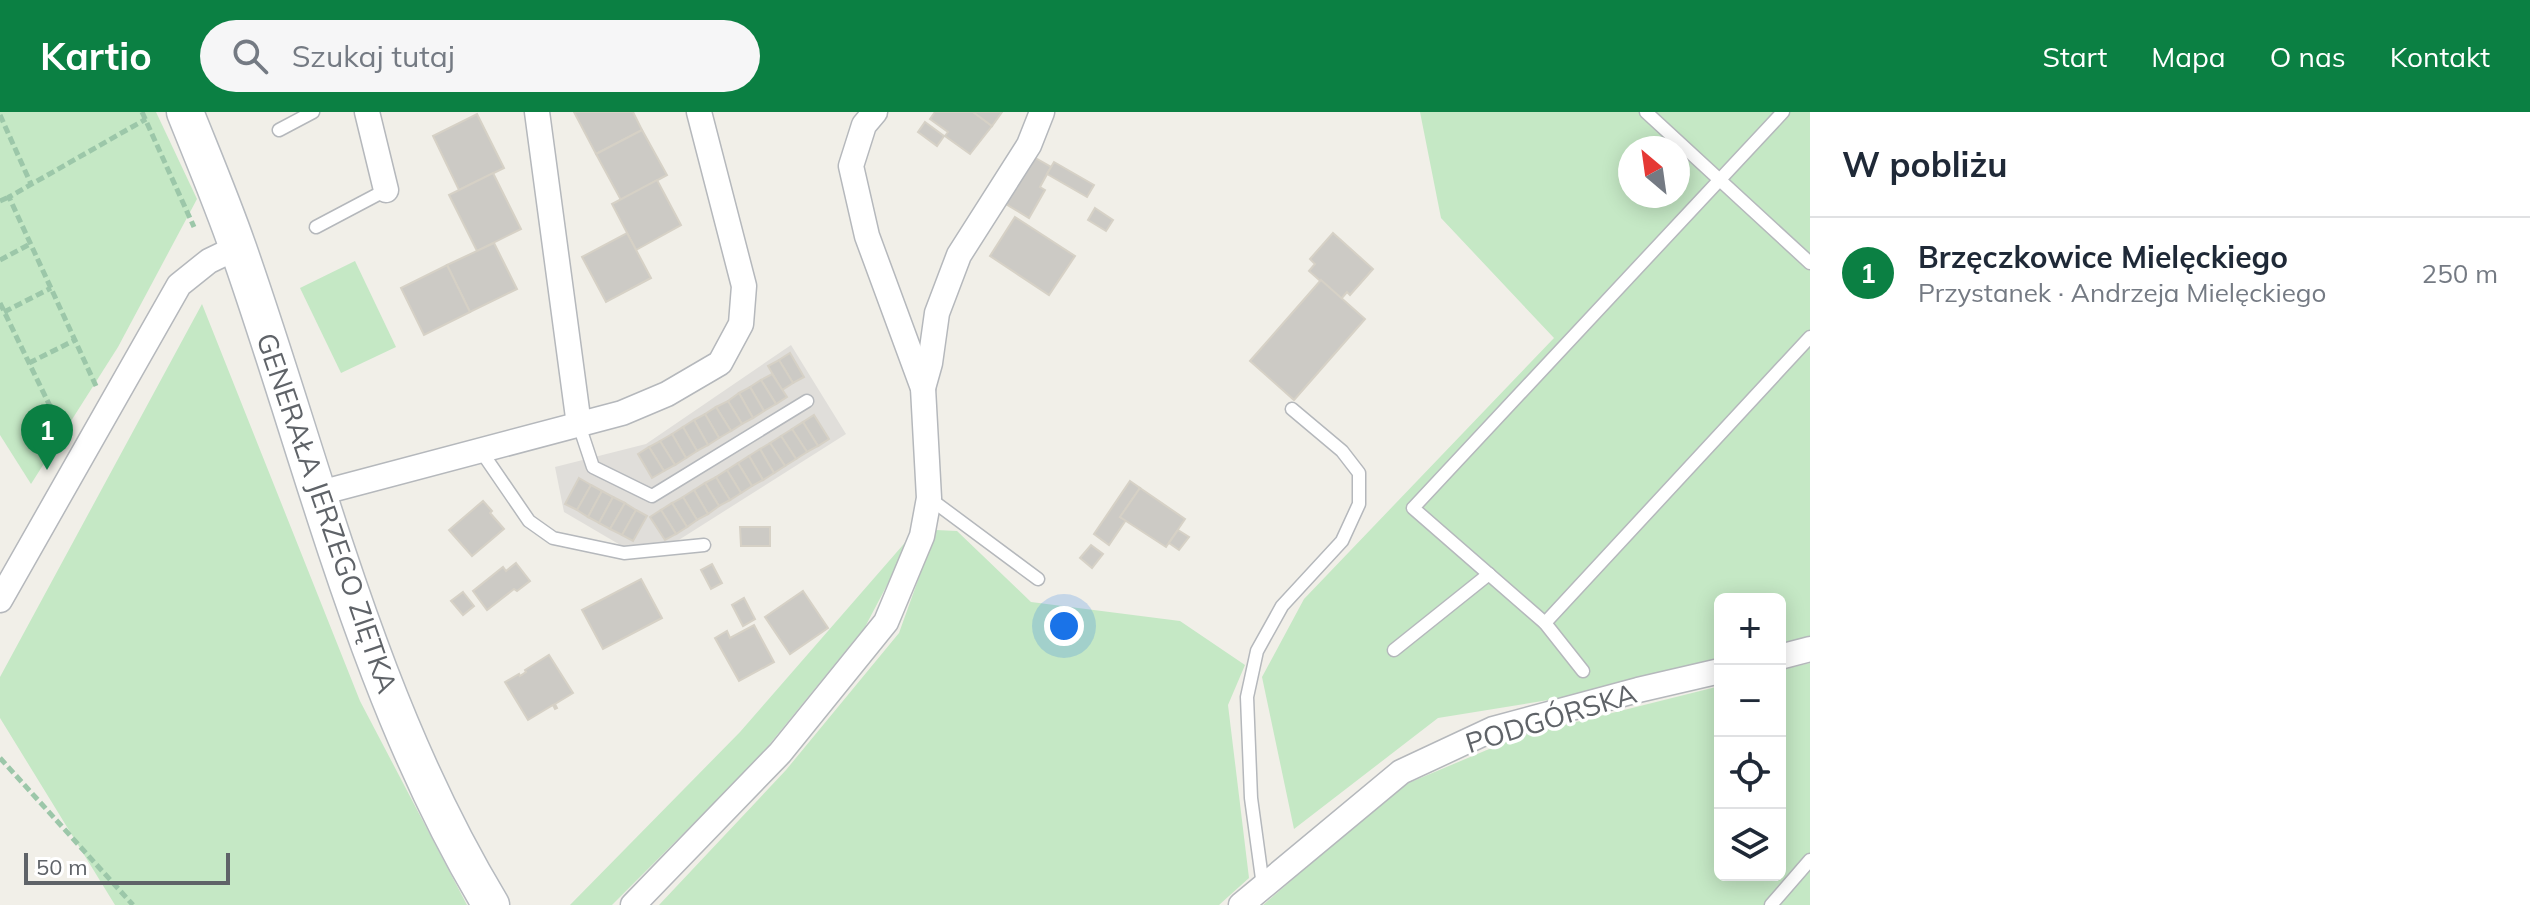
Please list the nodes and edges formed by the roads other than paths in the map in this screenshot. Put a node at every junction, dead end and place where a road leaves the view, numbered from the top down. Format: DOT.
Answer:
graph roads {
  1 [pos="185,112"];
  2 [pos="313,112"];
  3 [pos="367,112"];
  4 [pos="537,112"];
  5 [pos="699,112"];
  6 [pos="875,112"];
  7 [pos="1042,112"];
  8 [pos="1646,112"];
  9 [pos="1783,112"];
  10 [pos="279,130"];
  11 [pos="1720,180"];
  12 [pos="386,190"];
  13 [pos="316,227"];
  14 [pos="224,254"];
  15 [pos="1810,263"];
  16 [pos="1810,337"];
  17 [pos="923,388"];
  18 [pos="807,401"];
  19 [pos="1292,409"];
  20 [pos="579,425"];
  21 [pos="481,451"];
  22 [pos="316,494"];
  23 [pos="929,498"];
  24 [pos="704,545"];
  25 [pos="1489,574"];
  26 [pos="1038,579"];
  27 [pos="0,600"];
  28 [pos="1545,623"];
  29 [pos="1810,649"];
  30 [pos="1394,650"];
  31 [pos="1786,655"];
  32 [pos="1583,671"];
  33 [pos="1714,672"];
  34 [pos="1810,860"];
  35 [pos="1263,886"];
  36 [pos="491,905"];
  37 [pos="633,905"];
  38 [pos="1241,905"];
  39 [pos="1771,905"];
  1 -- 14 [label="main road, GENERAŁA JERZEGO ZIĘTKA"];
  2 -- 10 [label="lane"];
  3 -- 12 [label="street"];
  4 -- 20 [label="street"];
  5 -- 20 [label="street"];
  6 -- 17 [label="street"];
  7 -- 17 [label="street"];
  8 -- 11 [label="lane"];
  9 -- 11 [label="lane"];
  11 -- 15 [label="lane"];
  11 -- 25 [label="lane"];
  12 -- 13 [label="lane"];
  14 -- 22 [label="main road, GENERAŁA JERZEGO ZIĘTKA"];
  14 -- 27 [label="street"];
  16 -- 28 [label="lane"];
  17 -- 23 [label="street"];
  18 -- 20 [label="lane"];
  19 -- 35 [label="lane"];
  20 -- 21 [label="street"];
  21 -- 22 [label="street"];
  21 -- 24 [label="lane"];
  22 -- 36 [label="main road, GENERAŁA JERZEGO ZIĘTKA"];
  23 -- 26 [label="lane"];
  23 -- 37 [label="street"];
  25 -- 28 [label="lane"];
  25 -- 30 [label="lane"];
  28 -- 32 [label="lane"];
  29 -- 31 [label="street"];
  33 -- 35 [label="street, PODGÓRSKA"];
  34 -- 39 [label="lane"];
  35 -- 38 [label="street, PODGÓRSKA"];
}
